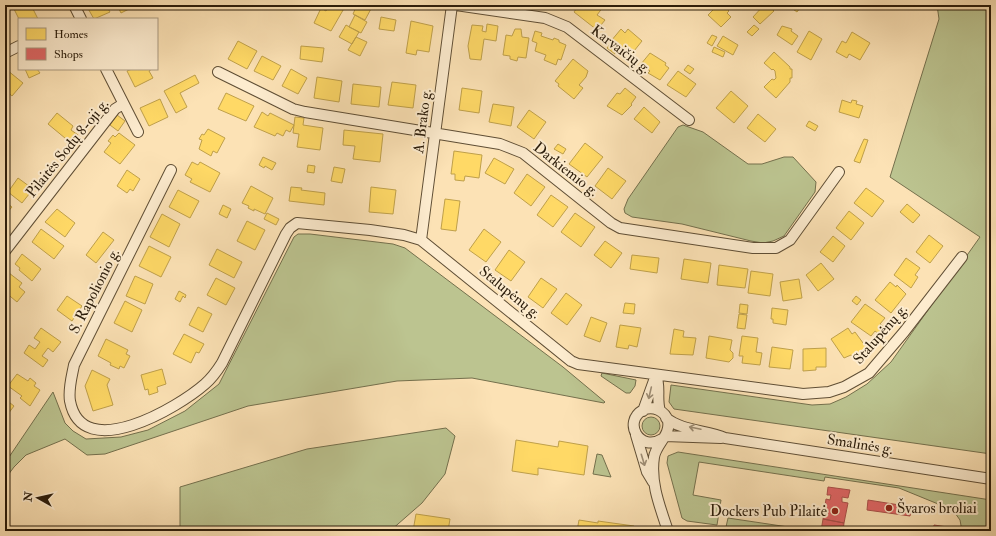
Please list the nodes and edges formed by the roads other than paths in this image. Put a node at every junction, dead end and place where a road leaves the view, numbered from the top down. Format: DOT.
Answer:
graph roads {
  1 [pos="74,5"];
  2 [pos="452,5"];
  3 [pos="456,5"];
  4 [pos="78,18"];
  5 [pos="18,46"];
  6 [pos="5,53"];
  7 [pos="106,70"];
  8 [pos="218,72"];
  9 [pos="123,104"];
  10 [pos="690,120"];
  11 [pos="138,132"];
  12 [pos="436,133"];
  13 [pos="171,170"];
  14 [pos="840,172"];
  15 [pos="421,240"];
  16 [pos="5,251"];
  17 [pos="962,256"];
  18 [pos="656,375"];
  19 [pos="643,411"];
  20 [pos="663,414"];
  21 [pos="88,427"];
  22 [pos="636,434"];
  23 [pos="664,437"];
  24 [pos="725,438"];
  25 [pos="991,479"];
  26 [pos="654,484"];
  27 [pos="668,531"];
  1 -- 4 [label="street"];
  2 -- 12 [label="street, A. Brako g."];
  3 -- 10 [label="street, Karvaičių g."];
  5 -- 6 [label="street"];
  7 -- 9 [label="street"];
  8 -- 12 [label="street, Darkiemio g."];
  9 -- 11 [label="street"];
  9 -- 16 [label="street, Pilaitės Sodų 8-oji g."];
  12 -- 14 [label="street, Darkiemio g."];
  12 -- 15 [label="street, A. Brako g."];
  13 -- 21 [label="street, S. Rapolionio g."];
  15 -- 18 [label="street, Stalupėnų g."];
  15 -- 21 [label="street, Stalupėnų g."];
  17 -- 18 [label="street, Stalupėnų g."];
  18 -- 19 [label="street, one-way"];
  18 -- 20 [label="street"];
  19 -- 20 [label="street"];
  19 -- 22 [label="street"];
  20 -- 23 [label="street"];
  24 -- 20 [label="street, Smalinės g., one-way"];
  22 -- 23 [label="street"];
  22 -- 26 [label="street, one-way"];
  23 -- 24 [label="street, Smalinės g."];
  23 -- 26 [label="street"];
  24 -- 25 [label="street, Smalinės g."];
  26 -- 27 [label="street"];
}
